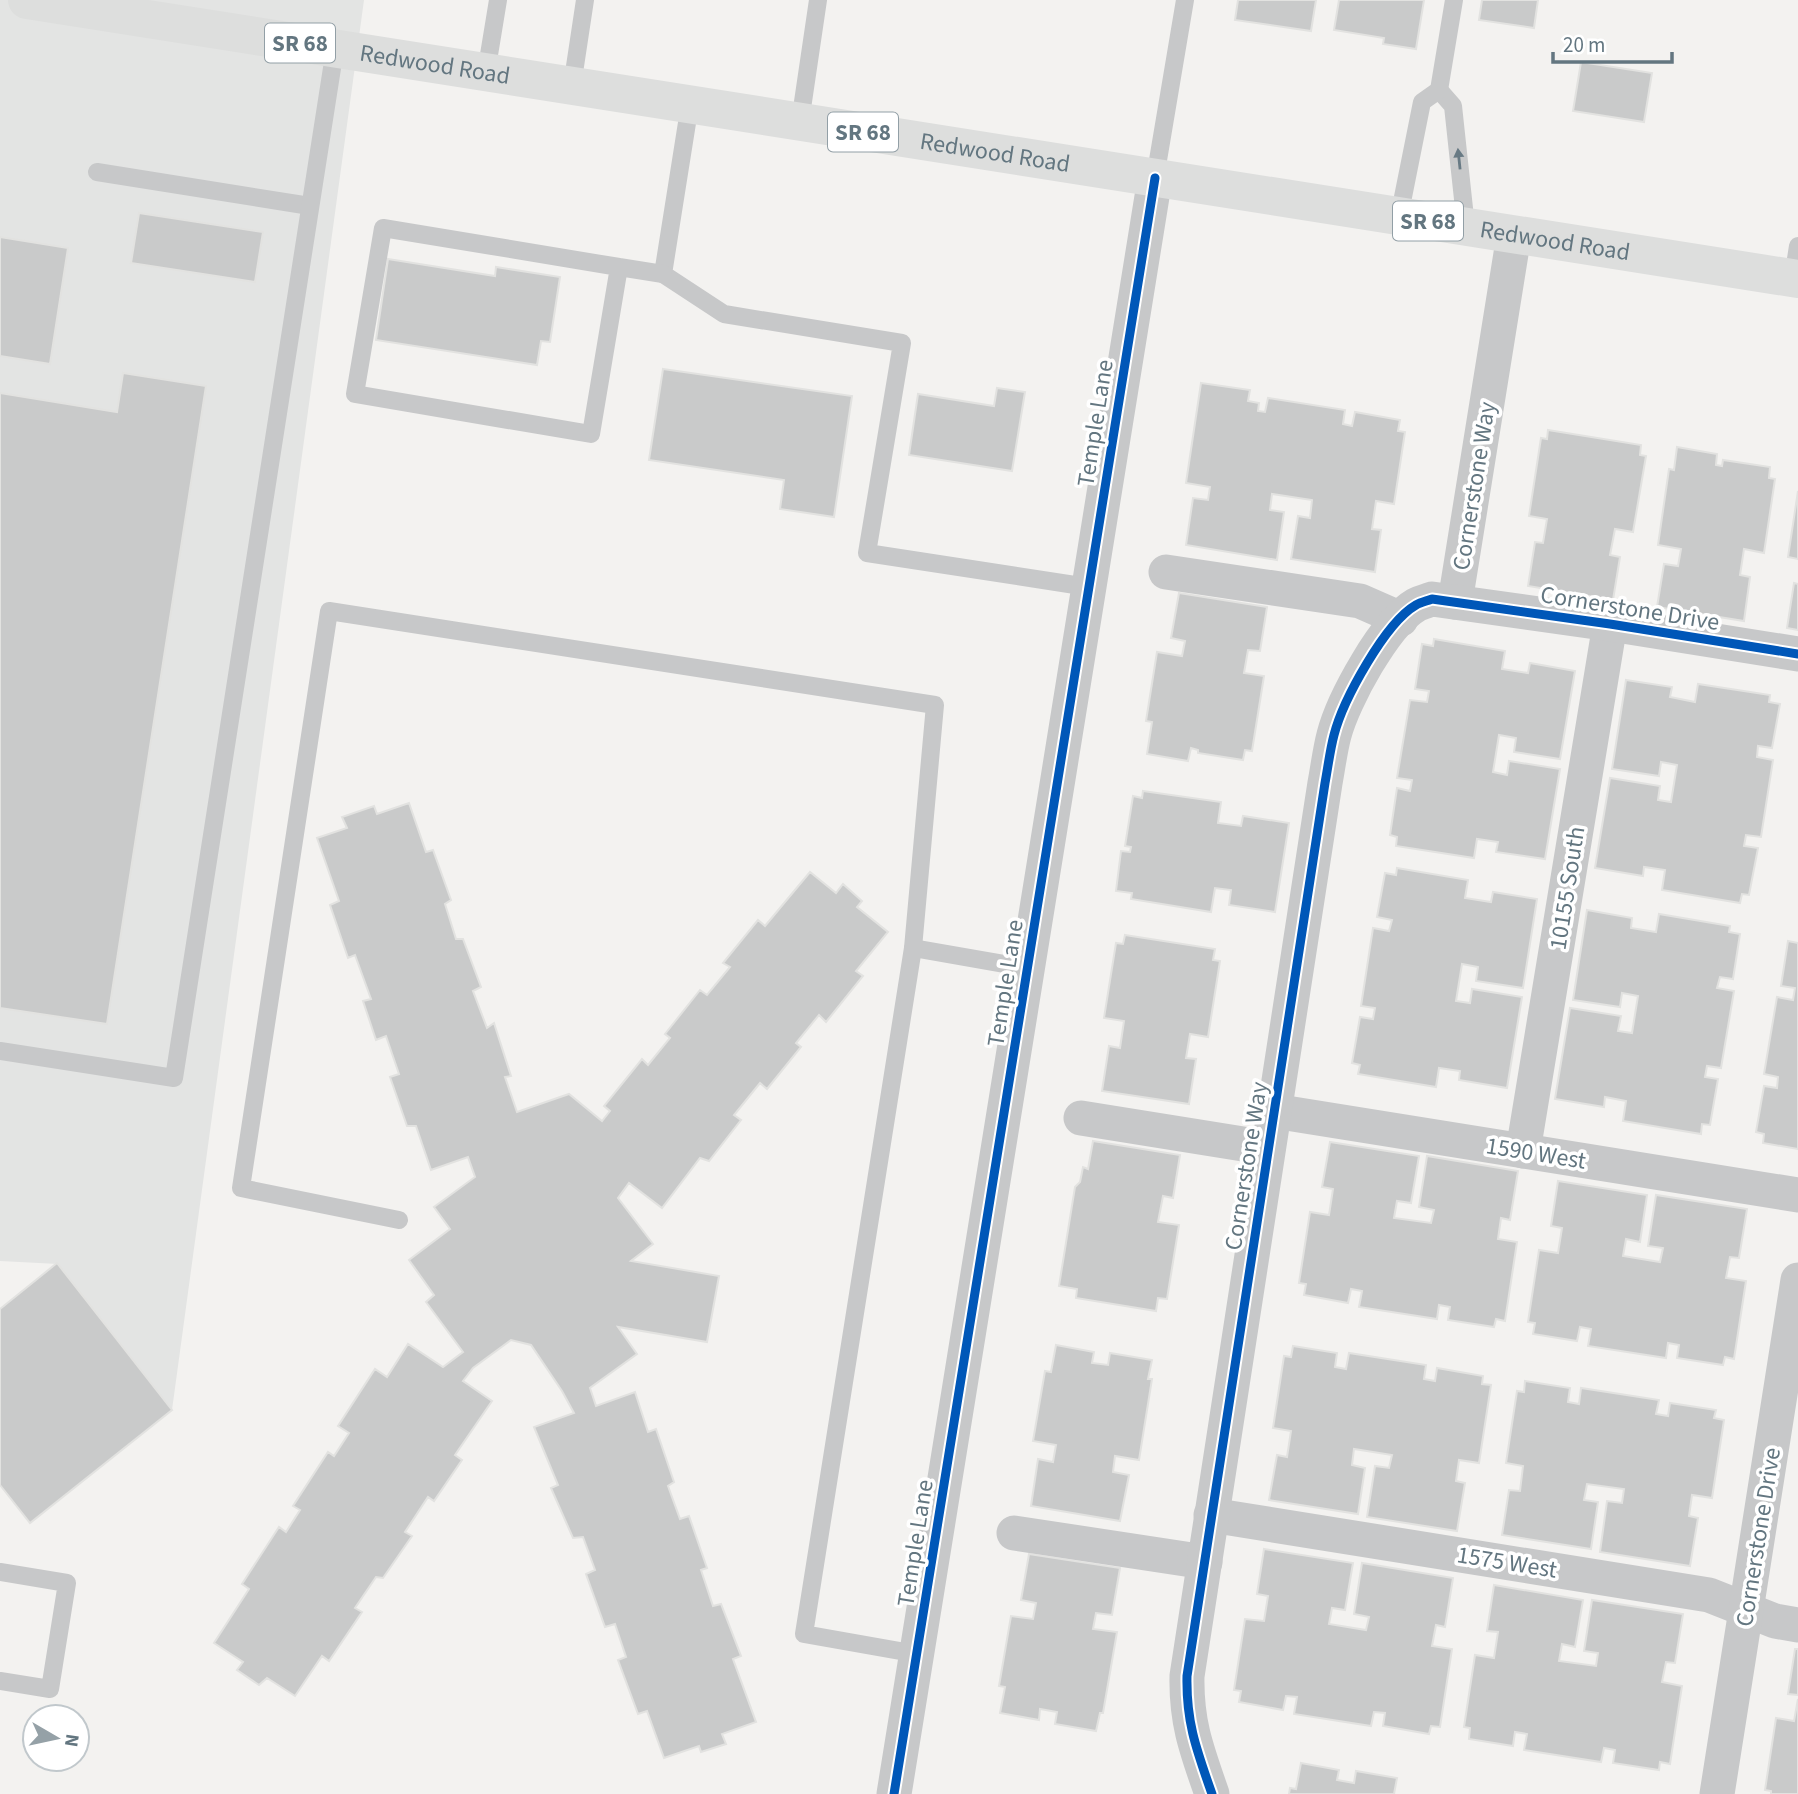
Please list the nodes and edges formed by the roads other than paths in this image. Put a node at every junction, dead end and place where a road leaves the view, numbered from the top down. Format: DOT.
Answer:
graph roads {
  1 [pos="498,0"];
  2 [pos="585,0"];
  3 [pos="818,0"];
  4 [pos="1185,0"];
  5 [pos="1454,0"];
  6 [pos="43,1"];
  7 [pos="335,49"];
  8 [pos="486,73"];
  9 [pos="572,86"];
  10 [pos="1439,90"];
  11 [pos="690,104"];
  12 [pos="800,122"];
  13 [pos="97,172"];
  14 [pos="1155,178"];
  15 [pos="310,206"];
  16 [pos="1399,217"];
  17 [pos="1466,227"];
  18 [pos="1514,235"];
  19 [pos="619,267"];
  20 [pos="1796,268"];
  21 [pos="663,274"];
  22 [pos="1166,572"];
  23 [pos="1088,587"];
  24 [pos="1455,601"];
  25 [pos="1401,619"];
  26 [pos="1610,624"];
  27 [pos="1798,654"];
  28 [pos="913,948"];
  29 [pos="1027,968"];
  30 [pos="0,1051"];
  31 [pos="1274,1111"];
  32 [pos="1081,1118"];
  33 [pos="1268,1148"];
  34 [pos="1523,1152"];
  35 [pos="1798,1195"];
  36 [pos="399,1220"];
  37 [pos="1798,1280"];
  38 [pos="1212,1515"];
  39 [pos="1014,1533"];
  40 [pos="1205,1562"];
  41 [pos="0,1572"];
  42 [pos="1746,1610"];
  43 [pos="1798,1625"];
  44 [pos="917,1654"];
  45 [pos="0,1681"];
  46 [pos="894,1794"];
  47 [pos="1212,1794"];
  48 [pos="1717,1794"];
  1 -- 8 [label="lane"];
  2 -- 9 [label="lane"];
  3 -- 12 [label="lane"];
  4 -- 14 [label="lane"];
  5 -- 10 [label="lane"];
  6 -- 7 [label="main road, Redwood Road / SR 68"];
  7 -- 8 [label="main road, Redwood Road / SR 68"];
  7 -- 15 [label="lane"];
  8 -- 9 [label="main road, Redwood Road / SR 68"];
  9 -- 11 [label="main road, Redwood Road / SR 68"];
  10 -- 16 [label="lane"];
  17 -- 10 [label="lane, one-way"];
  11 -- 12 [label="main road, Redwood Road / SR 68"];
  11 -- 21 [label="lane"];
  12 -- 14 [label="main road, Redwood Road / SR 68"];
  13 -- 15 [label="lane"];
  14 -- 16 [label="main road, Redwood Road / SR 68"];
  14 -- 23 [label="street, Temple Lane"];
  15 -- 30 [label="lane"];
  16 -- 17 [label="main road, Redwood Road / SR 68"];
  17 -- 18 [label="main road, Redwood Road / SR 68"];
  18 -- 20 [label="main road, Redwood Road / SR 68"];
  18 -- 24 [label="street, Cornerstone Way"];
  19 -- 19 [label="lane"];
  19 -- 21 [label="lane"];
  21 -- 23 [label="lane"];
  22 -- 25 [label="street"];
  23 -- 29 [label="street, Temple Lane"];
  24 -- 25 [label="street, Cornerstone Way"];
  24 -- 26 [label="street, Cornerstone Drive"];
  25 -- 31 [label="street, Cornerstone Way"];
  26 -- 27 [label="street, Cornerstone Drive"];
  26 -- 34 [label="street, 10155 South"];
  28 -- 29 [label="lane"];
  28 -- 36 [label="lane"];
  28 -- 44 [label="lane"];
  29 -- 44 [label="street, Temple Lane"];
  31 -- 33 [label="street, Cornerstone Way"];
  31 -- 34 [label="street, 1590 West"];
  32 -- 33 [label="street"];
  33 -- 38 [label="street, Cornerstone Way"];
  34 -- 35 [label="street, 1590 West"];
  37 -- 42 [label="street, Cornerstone Drive"];
  38 -- 40 [label="street, Cornerstone Way"];
  38 -- 42 [label="street, 1575 West"];
  39 -- 40 [label="street"];
  40 -- 47 [label="street, Cornerstone Way"];
  41 -- 45 [label="lane"];
  42 -- 43 [label="street, 1575 West"];
  42 -- 48 [label="street, Cornerstone Drive"];
  44 -- 46 [label="street, Temple Lane"];
}
